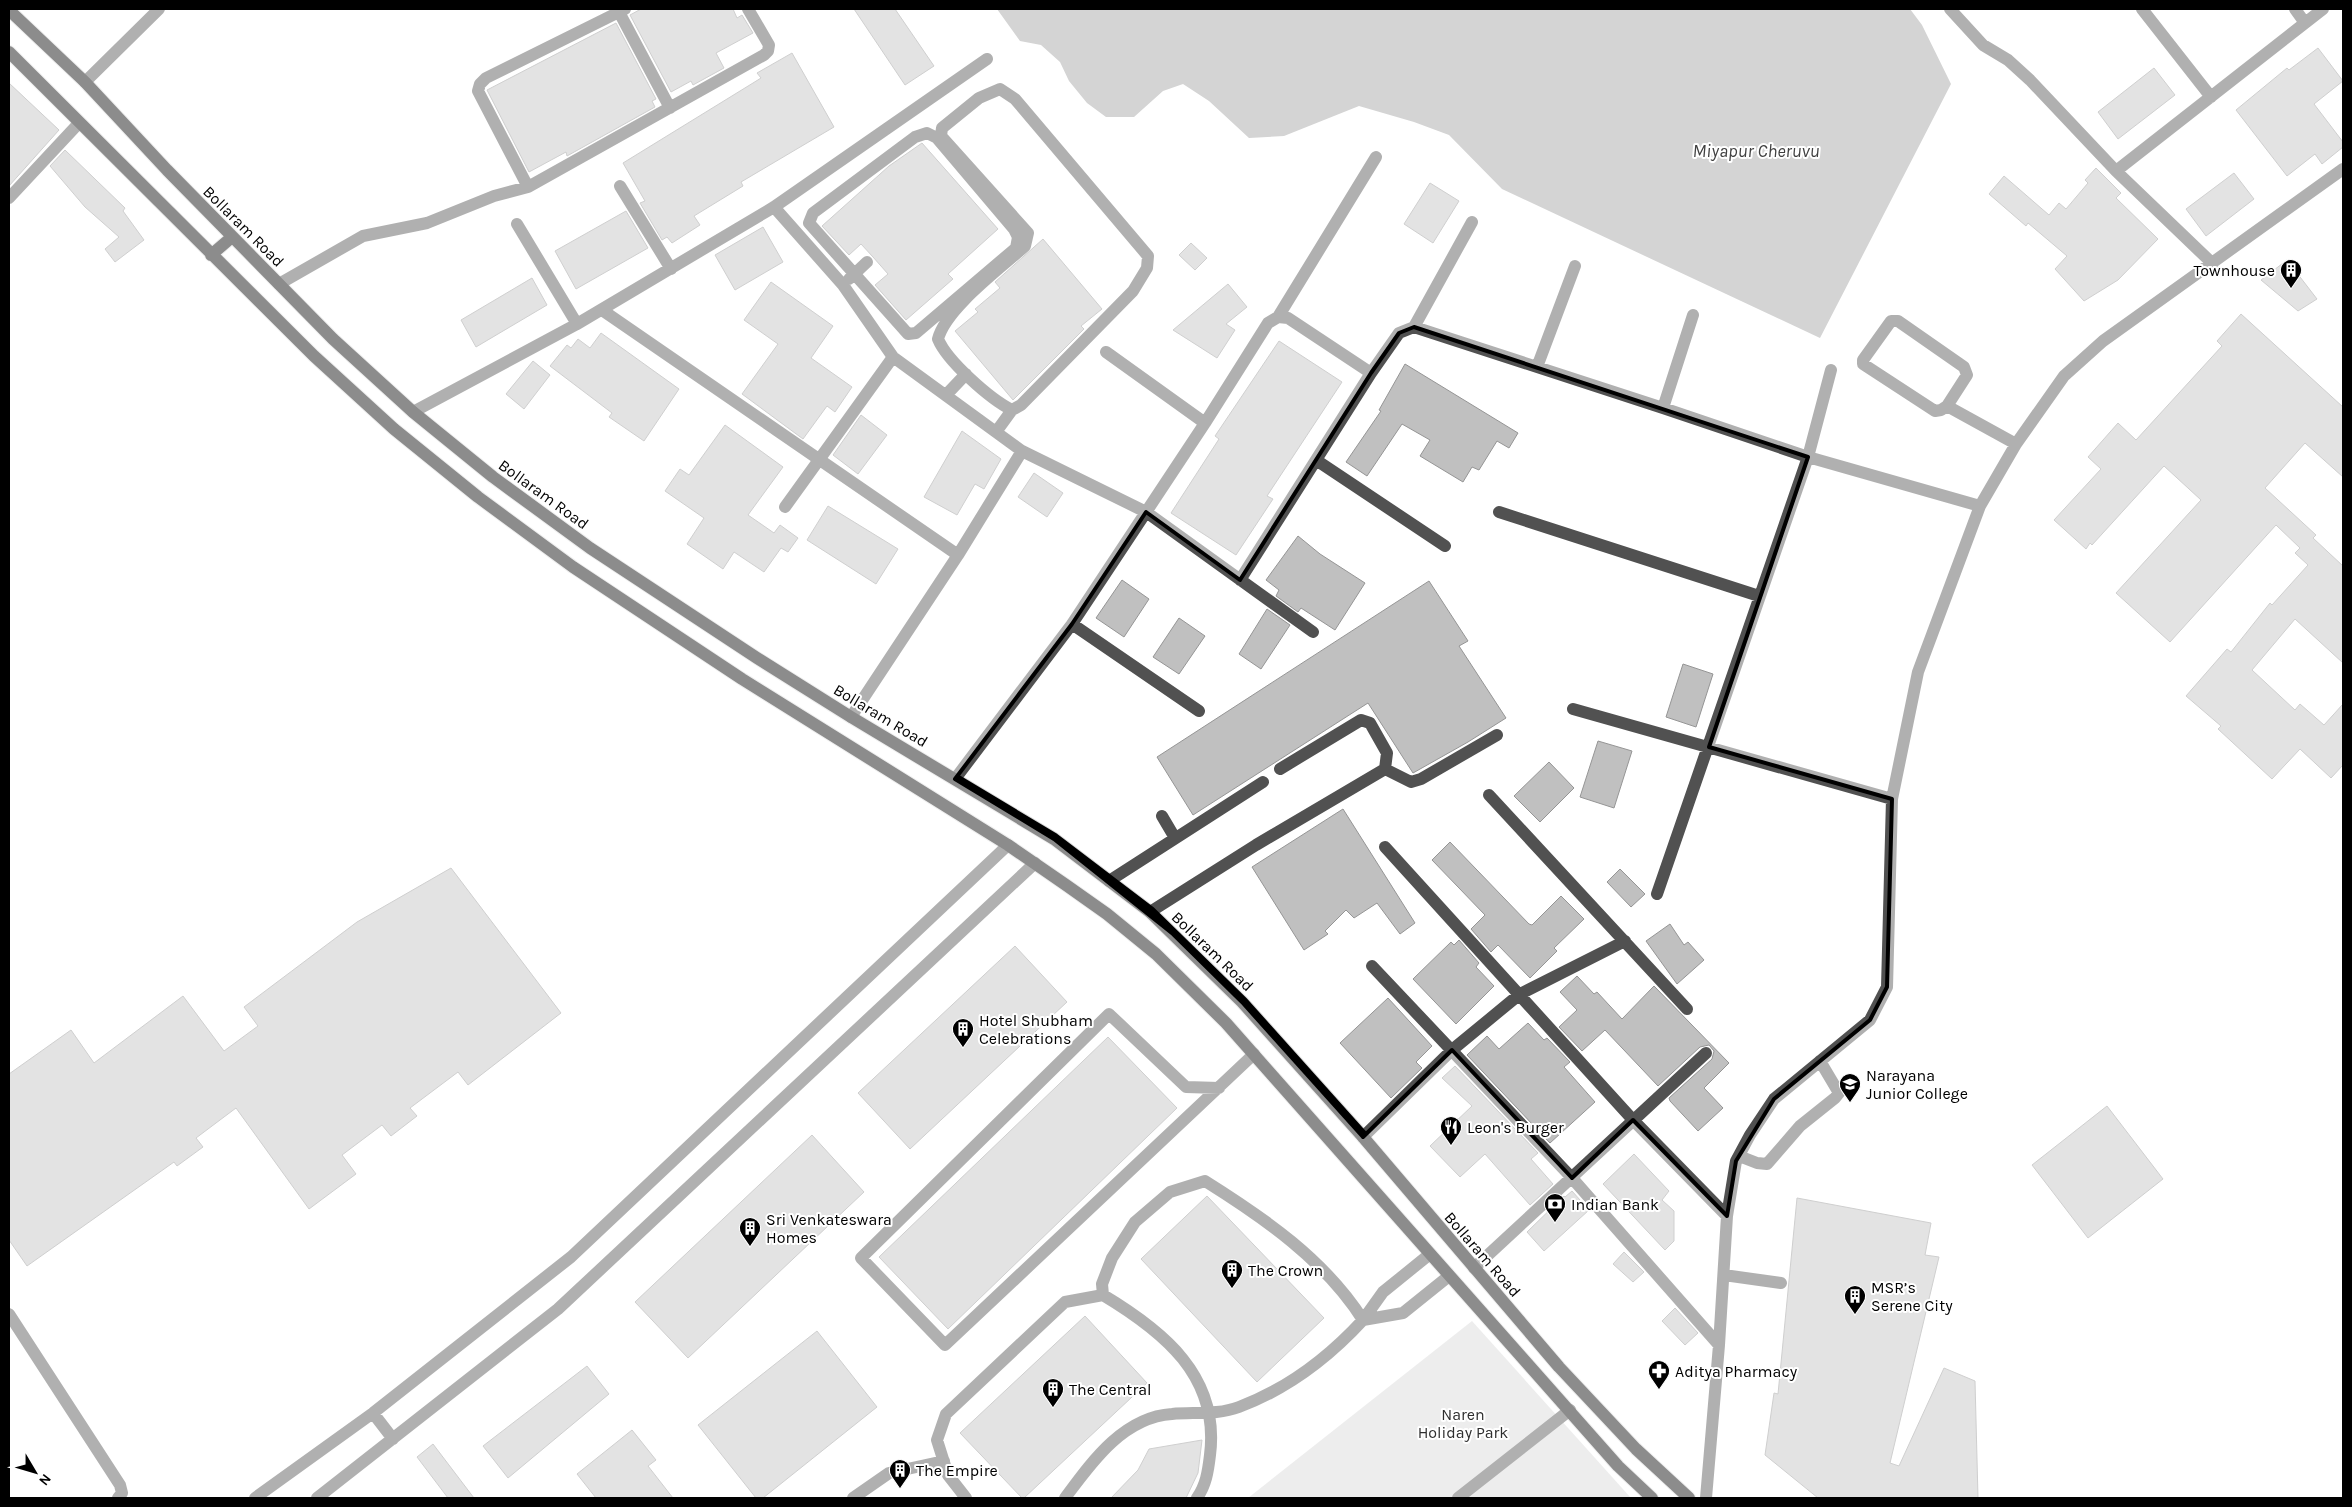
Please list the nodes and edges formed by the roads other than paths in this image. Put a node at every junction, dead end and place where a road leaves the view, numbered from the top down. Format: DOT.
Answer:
graph roads {
  1 [pos="159,9"];
  2 [pos="748,9"];
  3 [pos="1950,9"];
  4 [pos="2142,9"];
  5 [pos="2295,9"];
  6 [pos="2323,9"];
  7 [pos="9,10"];
  8 [pos="622,10"];
  9 [pos="2305,23"];
  10 [pos="9,52"];
  11 [pos="987,59"];
  12 [pos="85,82"];
  13 [pos="2211,97"];
  14 [pos="670,108"];
  15 [pos="78,123"];
  16 [pos="1376,156"];
  17 [pos="2343,169"];
  18 [pos="2116,171"];
  19 [pos="620,186"];
  20 [pos="528,187"];
  21 [pos="9,198"];
  22 [pos="774,208"];
  23 [pos="1472,222"];
  24 [pos="517,224"];
  25 [pos="232,237"];
  26 [pos="211,255"];
  27 [pos="868,262"];
  28 [pos="2213,264"];
  29 [pos="1575,266"];
  30 [pos="671,269"];
  31 [pos="854,275"];
  32 [pos="279,284"];
  33 [pos="843,285"];
  34 [pos="602,310"];
  35 [pos="1693,315"];
  36 [pos="1278,317"];
  37 [pos="577,324"];
  38 [pos="1414,327"];
  39 [pos="1106,352"];
  40 [pos="893,357"];
  41 [pos="1537,368"];
  42 [pos="1830,370"];
  43 [pos="1371,373"];
  44 [pos="966,374"];
  45 [pos="946,395"];
  46 [pos="1947,406"];
  47 [pos="1663,408"];
  48 [pos="1012,410"];
  49 [pos="412,412"];
  50 [pos="1205,423"];
  51 [pos="996,432"];
  52 [pos="2016,444"];
  53 [pos="1022,451"];
  54 [pos="1808,457"];
  55 [pos="819,460"];
  56 [pos="1316,460"];
  57 [pos="1980,506"];
  58 [pos="785,507"];
  59 [pos="1146,512"];
  60 [pos="1499,512"];
  61 [pos="1445,546"];
  62 [pos="958,555"];
  63 [pos="1240,580"];
  64 [pos="1759,596"];
  65 [pos="1072,624"];
  66 [pos="1313,632"];
  67 [pos="1573,709"];
  68 [pos="1199,711"];
  69 [pos="851,717"];
  70 [pos="1497,735"];
  71 [pos="1709,748"];
  72 [pos="1384,769"];
  73 [pos="1280,770"];
  74 [pos="955,779"];
  75 [pos="1263,782"];
  76 [pos="1489,795"];
  77 [pos="1892,799"];
  78 [pos="1162,816"];
  79 [pos="1176,838"];
  80 [pos="1008,845"];
  81 [pos="1386,847"];
  82 [pos="1035,864"];
  83 [pos="1110,881"];
  84 [pos="1657,894"];
  85 [pos="1150,912"];
  86 [pos="1625,940"];
  87 [pos="1372,966"];
  88 [pos="1520,994"];
  89 [pos="1687,1010"];
  90 [pos="1452,1050"];
  91 [pos="1706,1053"];
  92 [pos="1254,1054"];
  93 [pos="1820,1061"];
  94 [pos="1219,1088"];
  95 [pos="1633,1120"];
  96 [pos="1363,1137"];
  97 [pos="1739,1156"];
  98 [pos="1572,1178"];
  99 [pos="1727,1216"];
  100 [pos="1430,1254"];
  101 [pos="1474,1268"];
  102 [pos="1724,1275"];
  103 [pos="1449,1276"];
  104 [pos="1781,1283"];
  105 [pos="1103,1295"];
  106 [pos="9,1314"];
  107 [pos="1363,1320"];
  108 [pos="1719,1345"];
  109 [pos="1570,1410"];
  110 [pos="373,1413"];
  111 [pos="1210,1413"];
  112 [pos="393,1439"];
  113 [pos="944,1461"];
  114 [pos="118,1498"];
  115 [pos="255,1498"];
  116 [pos="317,1498"];
  117 [pos="853,1498"];
  118 [pos="966,1498"];
  119 [pos="1065,1498"];
  120 [pos="1197,1498"];
  121 [pos="1458,1498"];
  122 [pos="1652,1498"];
  123 [pos="1688,1498"];
  124 [pos="1706,1498"];
  1 -- 12 [label="street"];
  2 -- 14 [label="street"];
  3 -- 18 [label="street"];
  4 -- 13 [label="street"];
  5 -- 9 [label="street"];
  6 -- 9 [label="street"];
  7 -- 12 [label="main road, Bollaram Road"];
  8 -- 14 [label="street"];
  8 -- 20 [label="street"];
  9 -- 13 [label="street"];
  10 -- 15 [label="main road"];
  11 -- 22 [label="street"];
  12 -- 25 [label="main road, Bollaram Road"];
  13 -- 18 [label="street"];
  14 -- 20 [label="street"];
  15 -- 21 [label="street"];
  15 -- 26 [label="main road"];
  16 -- 36 [label="street"];
  17 -- 28 [label="street"];
  18 -- 28 [label="street"];
  19 -- 30 [label="street"];
  20 -- 32 [label="street"];
  22 -- 30 [label="street"];
  22 -- 33 [label="street"];
  23 -- 38 [label="street"];
  24 -- 37 [label="street"];
  25 -- 26 [label="main road"];
  25 -- 32 [label="main road, Bollaram Road"];
  26 -- 80 [label="main road"];
  27 -- 31 [label="street"];
  28 -- 52 [label="street"];
  29 -- 41 [label="street"];
  30 -- 34 [label="street"];
  31 -- 31 [label="street"];
  31 -- 33 [label="street"];
  32 -- 49 [label="main road, Bollaram Road"];
  33 -- 40 [label="street"];
  34 -- 37 [label="street"];
  34 -- 55 [label="street"];
  35 -- 47 [label="street"];
  36 -- 43 [label="street"];
  36 -- 50 [label="street"];
  37 -- 49 [label="street"];
  38 -- 41 [label="street"];
  38 -- 43 [label="street"];
  39 -- 50 [label="street"];
  40 -- 45 [label="street"];
  40 -- 55 [label="street"];
  41 -- 47 [label="street"];
  42 -- 54 [label="street"];
  43 -- 56 [label="street"];
  44 -- 45 [label="street"];
  44 -- 48 [label="street"];
  44 -- 48 [label="street"];
  45 -- 51 [label="street"];
  46 -- 46 [label="street"];
  46 -- 52 [label="street"];
  47 -- 54 [label="street"];
  48 -- 51 [label="street"];
  49 -- 69 [label="main road, Bollaram Road"];
  50 -- 59 [label="street"];
  51 -- 53 [label="street"];
  52 -- 57 [label="street"];
  53 -- 59 [label="street"];
  53 -- 62 [label="street"];
  54 -- 57 [label="street"];
  54 -- 64 [label="street"];
  55 -- 58 [label="street"];
  55 -- 62 [label="street"];
  56 -- 61 [label="street"];
  56 -- 63 [label="street"];
  57 -- 77 [label="street"];
  59 -- 63 [label="street"];
  59 -- 65 [label="street"];
  60 -- 64 [label="street"];
  62 -- 69 [label="street"];
  63 -- 66 [label="street"];
  64 -- 71 [label="street"];
  65 -- 68 [label="street"];
  65 -- 74 [label="street"];
  67 -- 71 [label="street"];
  69 -- 74 [label="main road, Bollaram Road"];
  70 -- 72 [label="street"];
  71 -- 77 [label="street"];
  71 -- 84 [label="street"];
  72 -- 73 [label="street"];
  72 -- 85 [label="street"];
  74 -- 83 [label="main road, Bollaram Road"];
  75 -- 79 [label="street"];
  76 -- 86 [label="street"];
  77 -- 93 [label="street"];
  78 -- 79 [label="street"];
  79 -- 83 [label="street"];
  80 -- 82 [label="main road"];
  80 -- 110 [label="street"];
  81 -- 88 [label="street"];
  82 -- 92 [label="main road"];
  82 -- 112 [label="street"];
  83 -- 85 [label="main road, Bollaram Road"];
  85 -- 96 [label="main road, Bollaram Road"];
  86 -- 88 [label="street"];
  86 -- 89 [label="street"];
  87 -- 90 [label="street"];
  88 -- 90 [label="street"];
  88 -- 95 [label="street"];
  90 -- 96 [label="street"];
  90 -- 98 [label="street"];
  91 -- 95 [label="street"];
  92 -- 94 [label="street"];
  92 -- 100 [label="main road"];
  93 -- 97 [label="street"];
  93 -- 97 [label="street"];
  94 -- 94 [label="street"];
  95 -- 98 [label="street"];
  95 -- 99 [label="street"];
  96 -- 101 [label="main road, Bollaram Road"];
  97 -- 99 [label="street"];
  98 -- 101 [label="street"];
  98 -- 108 [label="street"];
  99 -- 102 [label="street"];
  100 -- 103 [label="main road"];
  100 -- 107 [label="street"];
  101 -- 123 [label="main road, Bollaram Road"];
  102 -- 104 [label="street"];
  102 -- 108 [label="street"];
  103 -- 107 [label="street"];
  103 -- 109 [label="main road"];
  105 -- 107 [label="street"];
  105 -- 111 [label="street"];
  105 -- 113 [label="street"];
  106 -- 114 [label="street"];
  107 -- 111 [label="street"];
  108 -- 124 [label="street"];
  109 -- 121 [label="street"];
  109 -- 122 [label="main road"];
  110 -- 112 [label="street"];
  110 -- 115 [label="street"];
  111 -- 119 [label="street"];
  111 -- 120 [label="street"];
  112 -- 116 [label="street"];
  113 -- 117 [label="street"];
  113 -- 118 [label="street"];
}
